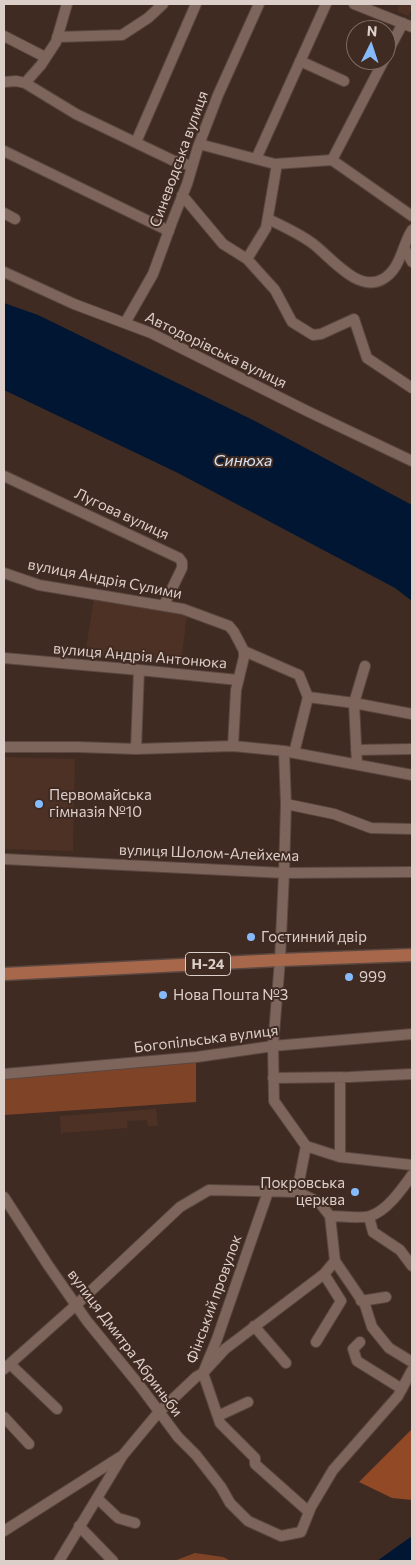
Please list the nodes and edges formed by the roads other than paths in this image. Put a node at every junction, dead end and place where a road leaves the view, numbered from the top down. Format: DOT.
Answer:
graph roads {
  1 [pos="67,4"];
  2 [pos="163,4"];
  3 [pos="196,4"];
  4 [pos="259,4"];
  5 [pos="326,4"];
  6 [pos="354,4"];
  7 [pos="407,25"];
  8 [pos="4,36"];
  9 [pos="57,37"];
  10 [pos="396,41"];
  11 [pos="46,57"];
  12 [pos="300,61"];
  13 [pos="379,70"];
  14 [pos="344,81"];
  15 [pos="4,82"];
  16 [pos="24,83"];
  17 [pos="136,142"];
  18 [pos="199,144"];
  19 [pos="4,151"];
  20 [pos="256,159"];
  21 [pos="332,160"];
  22 [pos="277,164"];
  23 [pos="192,166"];
  24 [pos="182,194"];
  25 [pos="4,213"];
  26 [pos="412,216"];
  27 [pos="15,219"];
  28 [pos="268,219"];
  29 [pos="412,230"];
  30 [pos="169,231"];
  31 [pos="405,249"];
  32 [pos="247,259"];
  33 [pos="412,262"];
  34 [pos="4,272"];
  35 [pos="125,323"];
  36 [pos="412,388"];
  37 [pos="412,461"];
  38 [pos="4,476"];
  39 [pos="4,573"];
  40 [pos="164,605"];
  41 [pos="244,651"];
  42 [pos="4,658"];
  43 [pos="365,666"];
  44 [pos="139,670"];
  45 [pos="238,680"];
  46 [pos="308,697"];
  47 [pos="354,703"];
  48 [pos="412,714"];
  49 [pos="233,746"];
  50 [pos="4,747"];
  51 [pos="136,749"];
  52 [pos="412,749"];
  53 [pos="356,750"];
  54 [pos="289,752"];
  55 [pos="356,764"];
  56 [pos="412,775"];
  57 [pos="286,804"];
  58 [pos="412,829"];
  59 [pos="4,859"];
  60 [pos="412,872"];
  61 [pos="284,873"];
  62 [pos="412,955"];
  63 [pos="280,960"];
  64 [pos="4,974"];
  65 [pos="412,1034"];
  66 [pos="273,1046"];
  67 [pos="4,1074"];
  68 [pos="412,1074"];
  69 [pos="340,1077"];
  70 [pos="273,1078"];
  71 [pos="306,1146"];
  72 [pos="340,1157"];
  73 [pos="412,1165"];
  74 [pos="412,1175"];
  75 [pos="268,1192"];
  76 [pos="297,1192"];
  77 [pos="4,1197"];
  78 [pos="330,1216"];
  79 [pos="369,1217"];
  80 [pos="335,1261"];
  81 [pos="412,1266"];
  82 [pos="324,1274"];
  83 [pos="386,1296"];
  84 [pos="361,1301"];
  85 [pos="76,1305"];
  86 [pos="254,1326"];
  87 [pos="316,1342"];
  88 [pos="360,1342"];
  89 [pos="412,1362"];
  90 [pos="286,1363"];
  91 [pos="7,1366"];
  92 [pos="412,1370"];
  93 [pos="203,1373"];
  94 [pos="402,1389"];
  95 [pos="248,1402"];
  96 [pos="57,1409"];
  97 [pos="158,1413"];
  98 [pos="218,1416"];
  99 [pos="4,1417"];
  100 [pos="28,1444"];
  101 [pos="123,1455"];
  102 [pos="97,1498"];
  103 [pos="309,1512"];
  104 [pos="135,1523"];
  105 [pos="79,1526"];
  106 [pos="4,1531"];
  107 [pos="58,1561"];
  108 [pos="113,1561"];
  1 -- 9 [label="street"];
  2 -- 9 [label="street"];
  3 -- 17 [label="street"];
  4 -- 18 [label="street, Синеводська вулиця"];
  5 -- 12 [label="street"];
  6 -- 7 [label="street"];
  7 -- 10 [label="street"];
  8 -- 11 [label="street"];
  9 -- 11 [label="street"];
  11 -- 16 [label="street"];
  12 -- 14 [label="street"];
  12 -- 20 [label="street"];
  13 -- 21 [label="street"];
  15 -- 16 [label="street"];
  16 -- 17 [label="street"];
  17 -- 23 [label="street"];
  18 -- 20 [label="street"];
  18 -- 23 [label="street, Синеводська вулиця"];
  19 -- 30 [label="street"];
  20 -- 22 [label="street"];
  21 -- 22 [label="street"];
  21 -- 26 [label="street"];
  22 -- 28 [label="street"];
  23 -- 24 [label="street, Синеводська вулиця"];
  24 -- 30 [label="street, Синеводська вулиця"];
  24 -- 32 [label="street"];
  25 -- 27 [label="street"];
  28 -- 31 [label="street"];
  28 -- 32 [label="street"];
  29 -- 31 [label="street"];
  30 -- 35 [label="street, Синеводська вулиця"];
  31 -- 33 [label="street"];
  32 -- 36 [label="street"];
  34 -- 35 [label="street, Автодорівська вулиця"];
  35 -- 37 [label="street, Автодорівська вулиця"];
  38 -- 40 [label="street, Лугова вулиця"];
  39 -- 40 [label="street, вулиця Андрія Сулими"];
  40 -- 41 [label="street, вулиця Андрія Сулими"];
  41 -- 45 [label="street"];
  41 -- 46 [label="street"];
  42 -- 44 [label="street, вулиця Андрія Антонюка"];
  43 -- 47 [label="street"];
  44 -- 45 [label="street, вулиця Андрія Антонюка"];
  44 -- 51 [label="street"];
  45 -- 49 [label="street, вулиця Андрія Антонюка"];
  46 -- 47 [label="street"];
  46 -- 54 [label="street"];
  47 -- 48 [label="street"];
  47 -- 53 [label="street"];
  49 -- 51 [label="street"];
  49 -- 54 [label="street"];
  50 -- 51 [label="street"];
  52 -- 53 [label="street"];
  53 -- 55 [label="street"];
  54 -- 55 [label="street"];
  54 -- 57 [label="street"];
  55 -- 56 [label="street"];
  57 -- 58 [label="street"];
  57 -- 61 [label="street"];
  59 -- 61 [label="street, вулиця Шолом-Алейхема"];
  60 -- 61 [label="street, вулиця Шолом-Алейхема"];
  61 -- 63 [label="street"];
  62 -- 63 [label="main road, Н-24"];
  63 -- 64 [label="main road, Н-24"];
  63 -- 66 [label="street"];
  65 -- 66 [label="street, Богопільська вулиця"];
  66 -- 67 [label="street, Богопільська вулиця"];
  66 -- 70 [label="street"];
  68 -- 69 [label="street"];
  69 -- 70 [label="street"];
  69 -- 72 [label="street"];
  70 -- 71 [label="street"];
  71 -- 72 [label="street"];
  71 -- 76 [label="street"];
  72 -- 73 [label="street"];
  74 -- 79 [label="street"];
  75 -- 76 [label="street"];
  75 -- 85 [label="street"];
  75 -- 93 [label="street, Фінський провулок"];
  76 -- 78 [label="street"];
  77 -- 85 [label="street, вулиця Дмитра Абриньби"];
  78 -- 79 [label="street"];
  78 -- 80 [label="street"];
  79 -- 81 [label="street"];
  80 -- 82 [label="street"];
  80 -- 84 [label="street"];
  82 -- 86 [label="street"];
  82 -- 87 [label="street"];
  83 -- 84 [label="street"];
  84 -- 89 [label="street"];
  85 -- 91 [label="street"];
  85 -- 97 [label="street, вулиця Дмитра Абриньби"];
  86 -- 90 [label="street"];
  86 -- 93 [label="street"];
  88 -- 94 [label="street"];
  91 -- 96 [label="street"];
  92 -- 94 [label="street"];
  93 -- 97 [label="street"];
  93 -- 98 [label="street, Фінський провулок"];
  94 -- 103 [label="street"];
  95 -- 98 [label="street"];
  97 -- 101 [label="street"];
  97 -- 103 [label="street, вулиця Дмитра Абриньби"];
  98 -- 103 [label="street, Фінський провулок"];
  99 -- 100 [label="street"];
  101 -- 102 [label="street"];
  101 -- 106 [label="street"];
  102 -- 104 [label="street"];
  102 -- 105 [label="street"];
  105 -- 107 [label="street"];
  105 -- 108 [label="street"];
}
